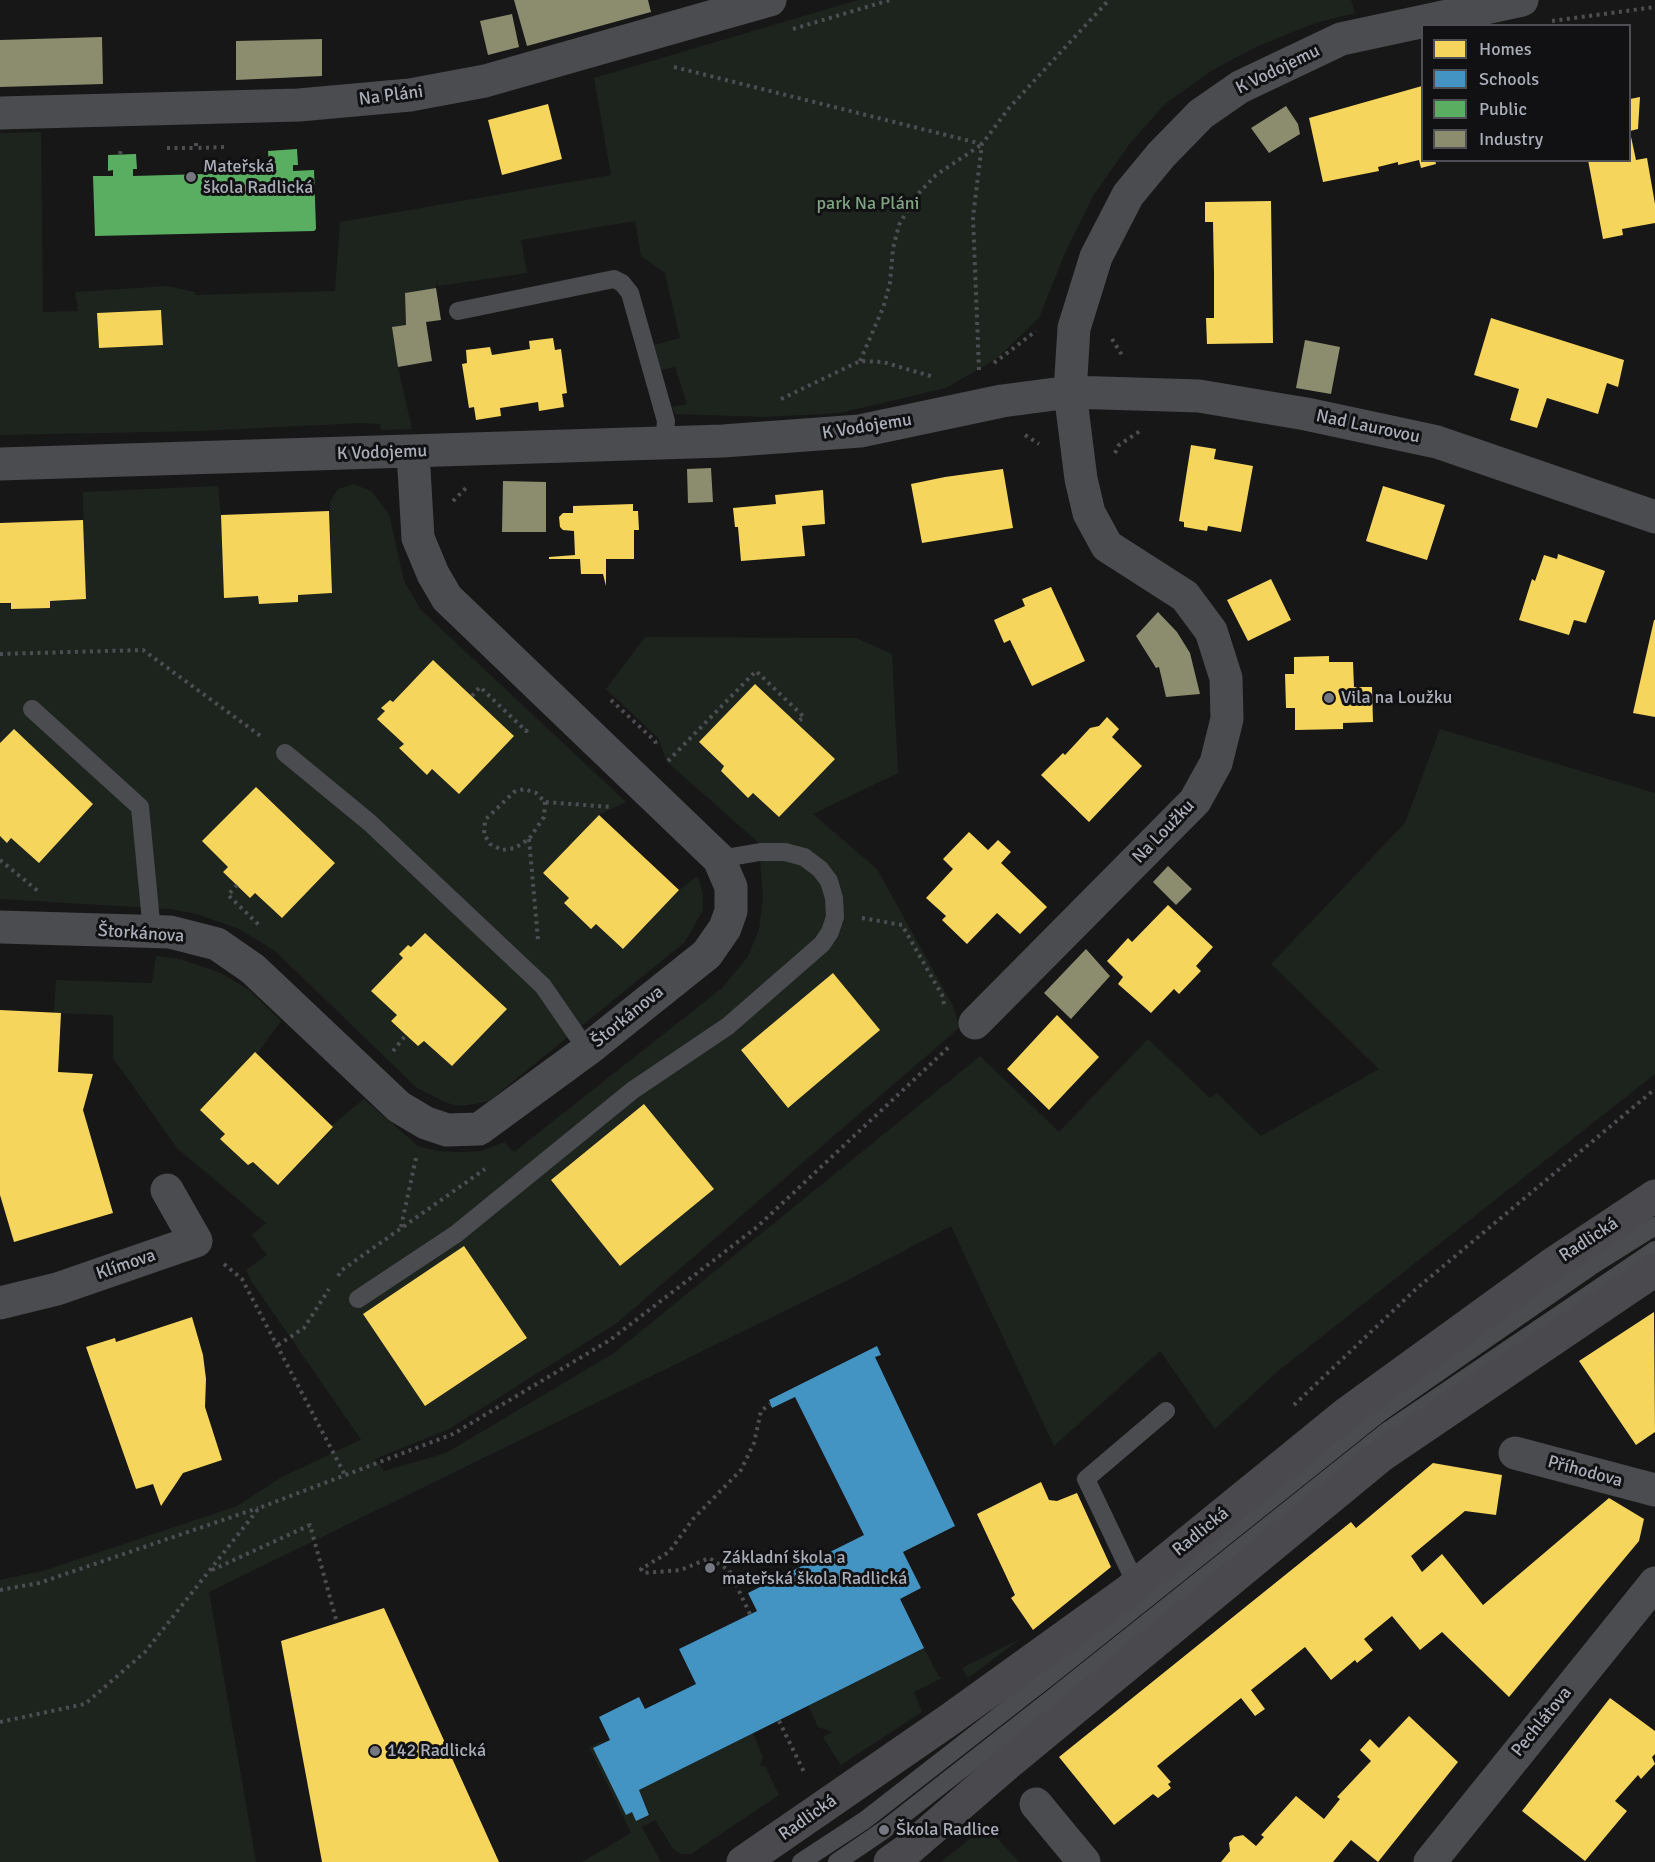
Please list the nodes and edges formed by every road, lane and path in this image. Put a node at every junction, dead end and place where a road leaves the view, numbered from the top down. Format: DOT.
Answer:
graph roads {
  1 [pos="770,0"];
  2 [pos="1109,0"];
  3 [pos="1655,7"];
  4 [pos="1531,11"];
  5 [pos="1443,24"];
  6 [pos="1421,27"];
  7 [pos="668,66"];
  8 [pos="0,114"];
  9 [pos="982,144"];
  10 [pos="458,311"];
  11 [pos="1109,335"];
  12 [pos="1126,358"];
  13 [pos="860,361"];
  14 [pos="980,373"];
  15 [pos="1070,392"];
  16 [pos="1145,428"];
  17 [pos="1020,433"];
  18 [pos="664,443"];
  19 [pos="1044,448"];
  20 [pos="413,452"];
  21 [pos="1110,463"];
  22 [pos="0,464"];
  23 [pos="474,482"];
  24 [pos="447,508"];
  25 [pos="1655,517"];
  26 [pos="0,654"];
  27 [pos="603,693"];
  28 [pos="472,696"];
  29 [pos="32,709"];
  30 [pos="533,723"];
  31 [pos="796,723"];
  32 [pos="285,753"];
  33 [pos="545,802"];
  34 [pos="615,808"];
  35 [pos="529,839"];
  36 [pos="719,859"];
  37 [pos="0,860"];
  38 [pos="237,885"];
  39 [pos="43,894"];
  40 [pos="835,917"];
  41 [pos="0,927"];
  42 [pos="262,928"];
  43 [pos="152,932"];
  44 [pos="543,986"];
  45 [pos="942,995"];
  46 [pos="975,1023"];
  47 [pos="587,1050"];
  48 [pos="1655,1089"];
  49 [pos="426,1123"];
  50 [pos="167,1190"];
  51 [pos="1655,1196"];
  52 [pos="1655,1226"];
  53 [pos="401,1228"];
  54 [pos="1655,1250"];
  55 [pos="1655,1270"];
  56 [pos="245,1284"];
  57 [pos="358,1299"];
  58 [pos="0,1302"];
  59 [pos="770,1404"];
  60 [pos="1167,1411"];
  61 [pos="1287,1412"];
  62 [pos="1515,1453"];
  63 [pos="345,1475"];
  64 [pos="1655,1490"];
  65 [pos="259,1508"];
  66 [pos="211,1570"];
  67 [pos="1655,1583"];
  68 [pos="1136,1584"];
  69 [pos="0,1590"];
  70 [pos="750,1614"];
  71 [pos="338,1623"];
  72 [pos="779,1721"];
  73 [pos="0,1722"];
  74 [pos="799,1761"];
  75 [pos="1036,1804"];
  76 [pos="742,1862"];
  77 [pos="801,1862"];
  78 [pos="837,1862"];
  79 [pos="890,1862"];
  80 [pos="1084,1862"];
  81 [pos="1430,1862"];
  1 -- 8 [label="street, Na Pláni"];
  2 -- 9 [label="path"];
  3 -- 4 [label="path"];
  4 -- 5 [label="street, K Vodojemu"];
  6 -- 15 [label="street, K Vodojemu"];
  7 -- 9 [label="path"];
  9 -- 13 [label="path"];
  9 -- 14 [label="path"];
  10 -- 18 [label="lane"];
  11 -- 12 [label="path"];
  15 -- 18 [label="street, K Vodojemu"];
  15 -- 25 [label="street, Nad Laurovou"];
  15 -- 46 [label="street, Na Loužku"];
  16 -- 21 [label="path"];
  17 -- 19 [label="path"];
  18 -- 20 [label="street, K Vodojemu"];
  20 -- 22 [label="street, K Vodojemu"];
  20 -- 36 [label="street, Štorkánova"];
  23 -- 24 [label="path"];
  26 -- 32 [label="path"];
  27 -- 31 [label="path"];
  28 -- 30 [label="path"];
  29 -- 43 [label="lane"];
  32 -- 44 [label="lane"];
  33 -- 34 [label="path"];
  33 -- 35 [label="path"];
  33 -- 35 [label="path"];
  35 -- 44 [label="path"];
  36 -- 40 [label="lane"];
  36 -- 47 [label="street, Štorkánova"];
  37 -- 39 [label="path"];
  38 -- 42 [label="path"];
  40 -- 45 [label="path"];
  40 -- 57 [label="lane"];
  41 -- 43 [label="street, Štorkánova"];
  43 -- 49 [label="street, Štorkánova"];
  44 -- 47 [label="lane"];
  46 -- 63 [label="path"];
  47 -- 49 [label="street, Štorkánova"];
  48 -- 61 [label="path"];
  49 -- 53 [label="path"];
  50 -- 58 [label="street, Klímova"];
  51 -- 68 [label="main road, Radlická"];
  52 -- 77 [label="lane"];
  54 -- 78 [label="lane"];
  55 -- 79 [label="main road"];
  56 -- 63 [label="path"];
  59 -- 70 [label="path"];
  60 -- 68 [label="lane"];
  62 -- 64 [label="street, Příhodova"];
  63 -- 65 [label="path"];
  65 -- 66 [label="path"];
  65 -- 69 [label="path"];
  66 -- 71 [label="path"];
  66 -- 73 [label="path"];
  67 -- 81 [label="street, Pechlátova"];
  68 -- 76 [label="main road, Radlická"];
  72 -- 74 [label="path"];
  75 -- 80 [label="street"];
}
